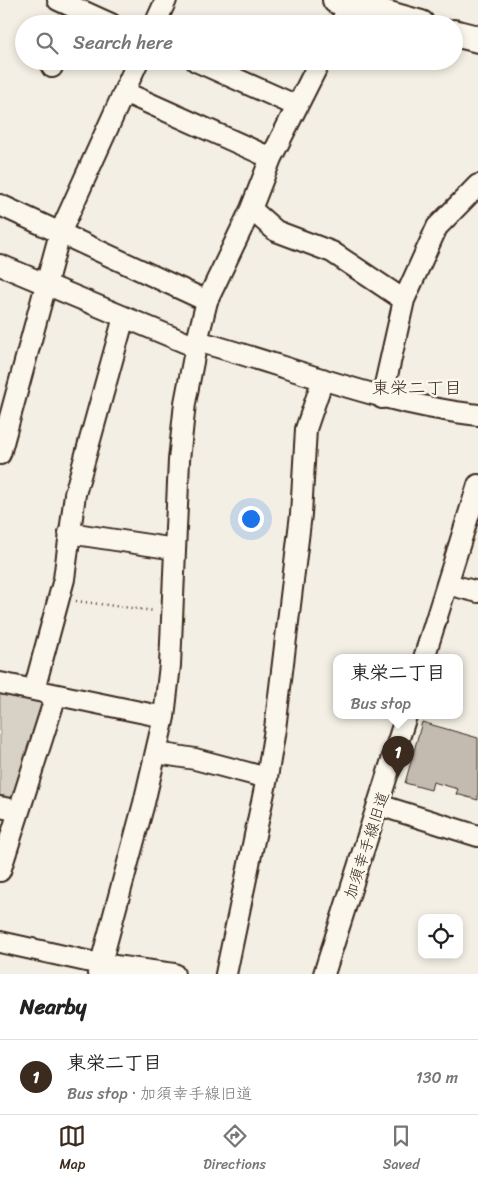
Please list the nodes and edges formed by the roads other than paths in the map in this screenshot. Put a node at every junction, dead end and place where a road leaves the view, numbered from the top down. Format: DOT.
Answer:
graph roads {
  1 [pos="58,0"];
  2 [pos="166,0"];
  3 [pos="345,7"];
  4 [pos="72,15"];
  5 [pos="159,15"];
  6 [pos="381,15"];
  7 [pos="463,35"];
  8 [pos="478,39"];
  9 [pos="134,70"];
  10 [pos="216,70"];
  11 [pos="315,70"];
  12 [pos="124,92"];
  13 [pos="297,106"];
  14 [pos="271,158"];
  15 [pos="478,184"];
  16 [pos="0,205"];
  17 [pos="251,209"];
  18 [pos="60,232"];
  19 [pos="0,265"];
  20 [pos="45,284"];
  21 [pos="404,300"];
  22 [pos="207,301"];
  23 [pos="124,317"];
  24 [pos="196,344"];
  25 [pos="323,379"];
  26 [pos="382,398"];
  27 [pos="478,415"];
  28 [pos="0,454"];
  29 [pos="478,485"];
  30 [pos="70,533"];
  31 [pos="175,549"];
  32 [pos="447,584"];
  33 [pos="478,592"];
  34 [pos="425,654"];
  35 [pos="0,683"];
  36 [pos="34,690"];
  37 [pos="56,695"];
  38 [pos="164,717"];
  39 [pos="405,719"];
  40 [pos="157,752"];
  41 [pos="267,778"];
  42 [pos="379,804"];
  43 [pos="10,809"];
  44 [pos="478,836"];
  45 [pos="0,871"];
  46 [pos="0,942"];
  47 [pos="99,969"];
  48 [pos="174,974"];
  49 [pos="226,974"];
  50 [pos="324,974"];
  1 -- 4 [label="street"];
  2 -- 5 [label="street"];
  3 -- 6 [label="main road"];
  7 -- 8 [label="main road"];
  9 -- 12 [label="street"];
  10 -- 13 [label="street"];
  11 -- 13 [label="street"];
  12 -- 14 [label="street"];
  12 -- 18 [label="street"];
  13 -- 14 [label="street"];
  14 -- 17 [label="street"];
  15 -- 21 [label="street"];
  16 -- 18 [label="street"];
  17 -- 21 [label="street"];
  17 -- 22 [label="street"];
  18 -- 20 [label="street"];
  18 -- 22 [label="street"];
  19 -- 20 [label="street"];
  20 -- 23 [label="street"];
  20 -- 28 [label="street"];
  21 -- 26 [label="street"];
  22 -- 24 [label="street"];
  23 -- 24 [label="street"];
  23 -- 30 [label="street"];
  24 -- 25 [label="street"];
  24 -- 31 [label="street"];
  25 -- 26 [label="street"];
  25 -- 41 [label="street"];
  26 -- 27 [label="street"];
  29 -- 32 [label="street"];
  30 -- 31 [label="street"];
  30 -- 36 [label="street"];
  31 -- 38 [label="street"];
  32 -- 33 [label="street"];
  32 -- 34 [label="street"];
  35 -- 36 [label="street"];
  36 -- 37 [label="street"];
  37 -- 38 [label="street"];
  37 -- 43 [label="street"];
  38 -- 40 [label="street"];
  39 -- 42 [label="street, 加須幸手線旧道"];
  40 -- 41 [label="street"];
  40 -- 47 [label="street"];
  41 -- 49 [label="street"];
  42 -- 44 [label="street"];
  42 -- 50 [label="street, 加須幸手線旧道"];
  43 -- 45 [label="street"];
  46 -- 47 [label="street"];
  47 -- 48 [label="street"];
}
